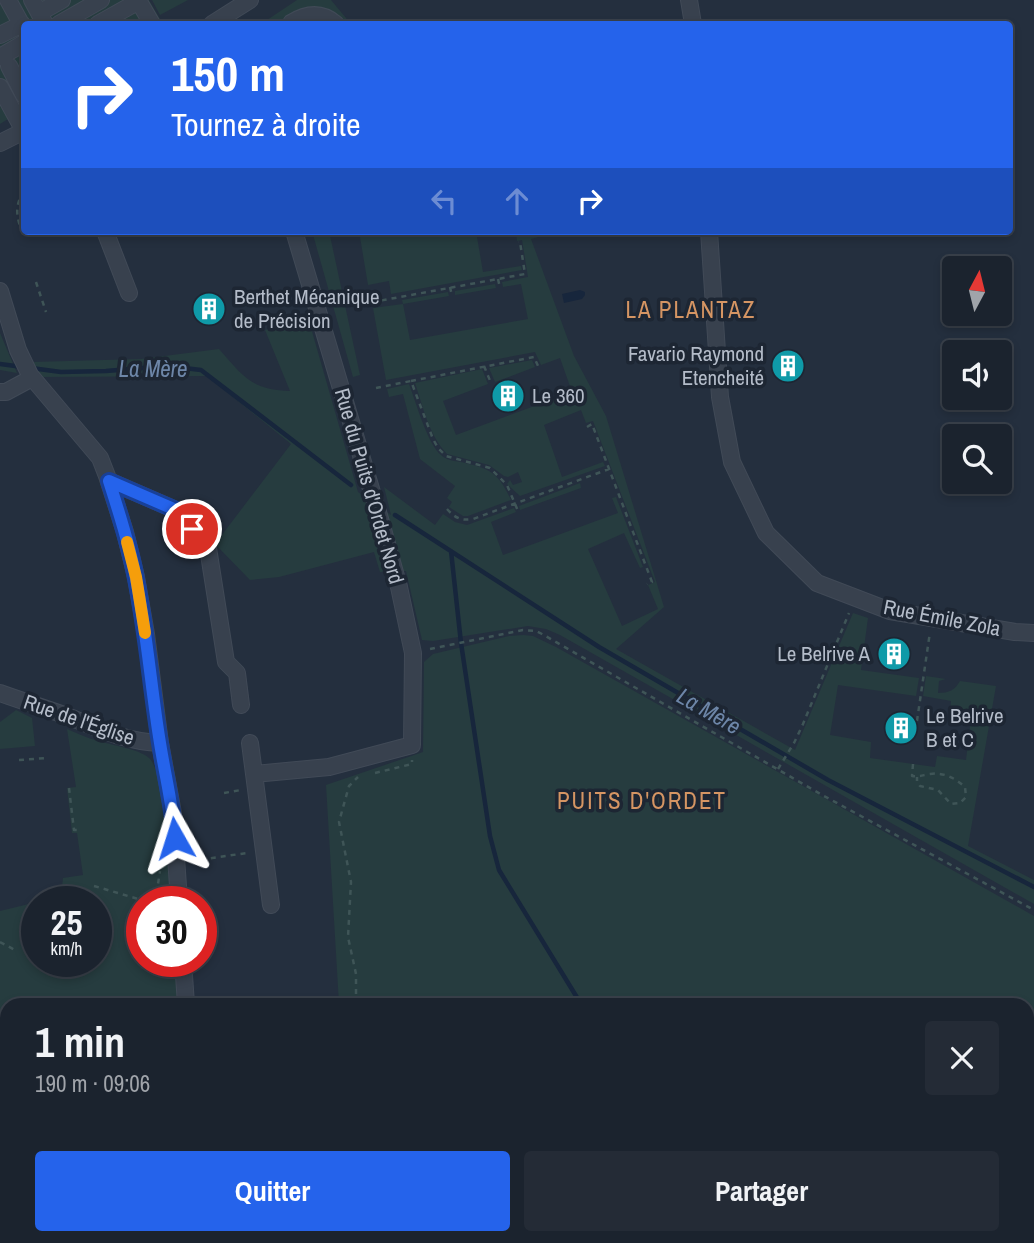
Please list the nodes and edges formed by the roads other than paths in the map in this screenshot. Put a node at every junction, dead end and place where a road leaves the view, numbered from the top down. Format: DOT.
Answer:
graph roads {
  1 [pos="62,0"];
  2 [pos="250,0"];
  3 [pos="689,0"];
  4 [pos="139,1"];
  5 [pos="92,2"];
  6 [pos="37,8"];
  7 [pos="14,16"];
  8 [pos="63,21"];
  9 [pos="97,21"];
  10 [pos="103,21"];
  11 [pos="145,21"];
  12 [pos="217,21"];
  13 [pos="295,21"];
  14 [pos="331,21"];
  15 [pos="692,21"];
  16 [pos="0,35"];
  17 [pos="21,46"];
  18 [pos="4,62"];
  19 [pos="9,99"];
  20 [pos="21,125"];
  21 [pos="21,132"];
  22 [pos="0,143"];
  23 [pos="107,235"];
  24 [pos="295,235"];
  25 [pos="709,235"];
  26 [pos="0,291"];
  27 [pos="129,293"];
  28 [pos="31,377"];
  29 [pos="0,392"];
  30 [pos="109,481"];
  31 [pos="1034,633"];
  32 [pos="0,693"];
  33 [pos="240,705"];
  34 [pos="160,743"];
  35 [pos="250,743"];
  36 [pos="254,774"];
  37 [pos="178,886"];
  38 [pos="271,905"];
  39 [pos="184,977"];
  40 [pos="186,998"];
  1 -- 6 [label="street"];
  2 -- 12 [label="street"];
  3 -- 15 [label="street"];
  4 -- 10 [label="street"];
  4 -- 11 [label="street"];
  5 -- 8 [label="street"];
  5 -- 9 [label="street"];
  7 -- 16 [label="street"];
  13 -- 14 [label="street"];
  17 -- 18 [label="street"];
  18 -- 19 [label="street"];
  19 -- 20 [label="street"];
  21 -- 22 [label="street"];
  23 -- 27 [label="street"];
  24 -- 36 [label="street, Rue du Puits d'Ordet Nord"];
  25 -- 31 [label="street, Rue Émile Zola"];
  26 -- 28 [label="street"];
  28 -- 29 [label="street"];
  28 -- 30 [label="street"];
  30 -- 33 [label="street"];
  30 -- 34 [label="street"];
  32 -- 34 [label="street, Rue de l'Église"];
  34 -- 37 [label="street"];
  35 -- 36 [label="street"];
  36 -- 38 [label="street"];
  39 -- 40 [label="street"];
}
